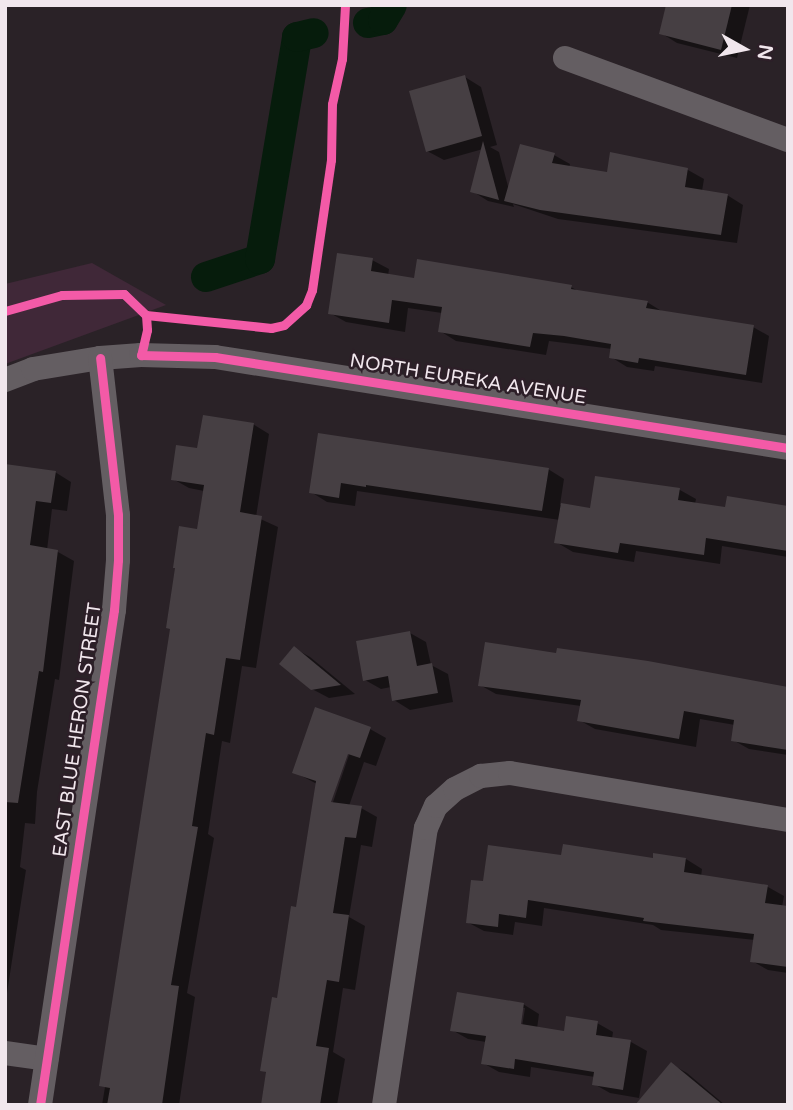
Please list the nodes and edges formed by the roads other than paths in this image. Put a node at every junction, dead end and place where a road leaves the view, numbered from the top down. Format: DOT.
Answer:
graph roads {
  1 [pos="565,58"];
  2 [pos="788,140"];
  3 [pos="100,358"];
  4 [pos="5,380"];
  5 [pos="788,448"];
  6 [pos="788,820"];
  7 [pos="5,1053"];
  8 [pos="47,1059"];
  9 [pos="40,1105"];
  10 [pos="384,1105"];
  1 -- 2 [label="street"];
  3 -- 4 [label="street, NORTH EUREKA AVENUE"];
  3 -- 5 [label="street, NORTH EUREKA AVENUE"];
  3 -- 8 [label="street, EAST BLUE HERON STREET"];
  6 -- 10 [label="street"];
  7 -- 8 [label="street"];
  8 -- 9 [label="street, EAST BLUE HERON STREET"];
}
